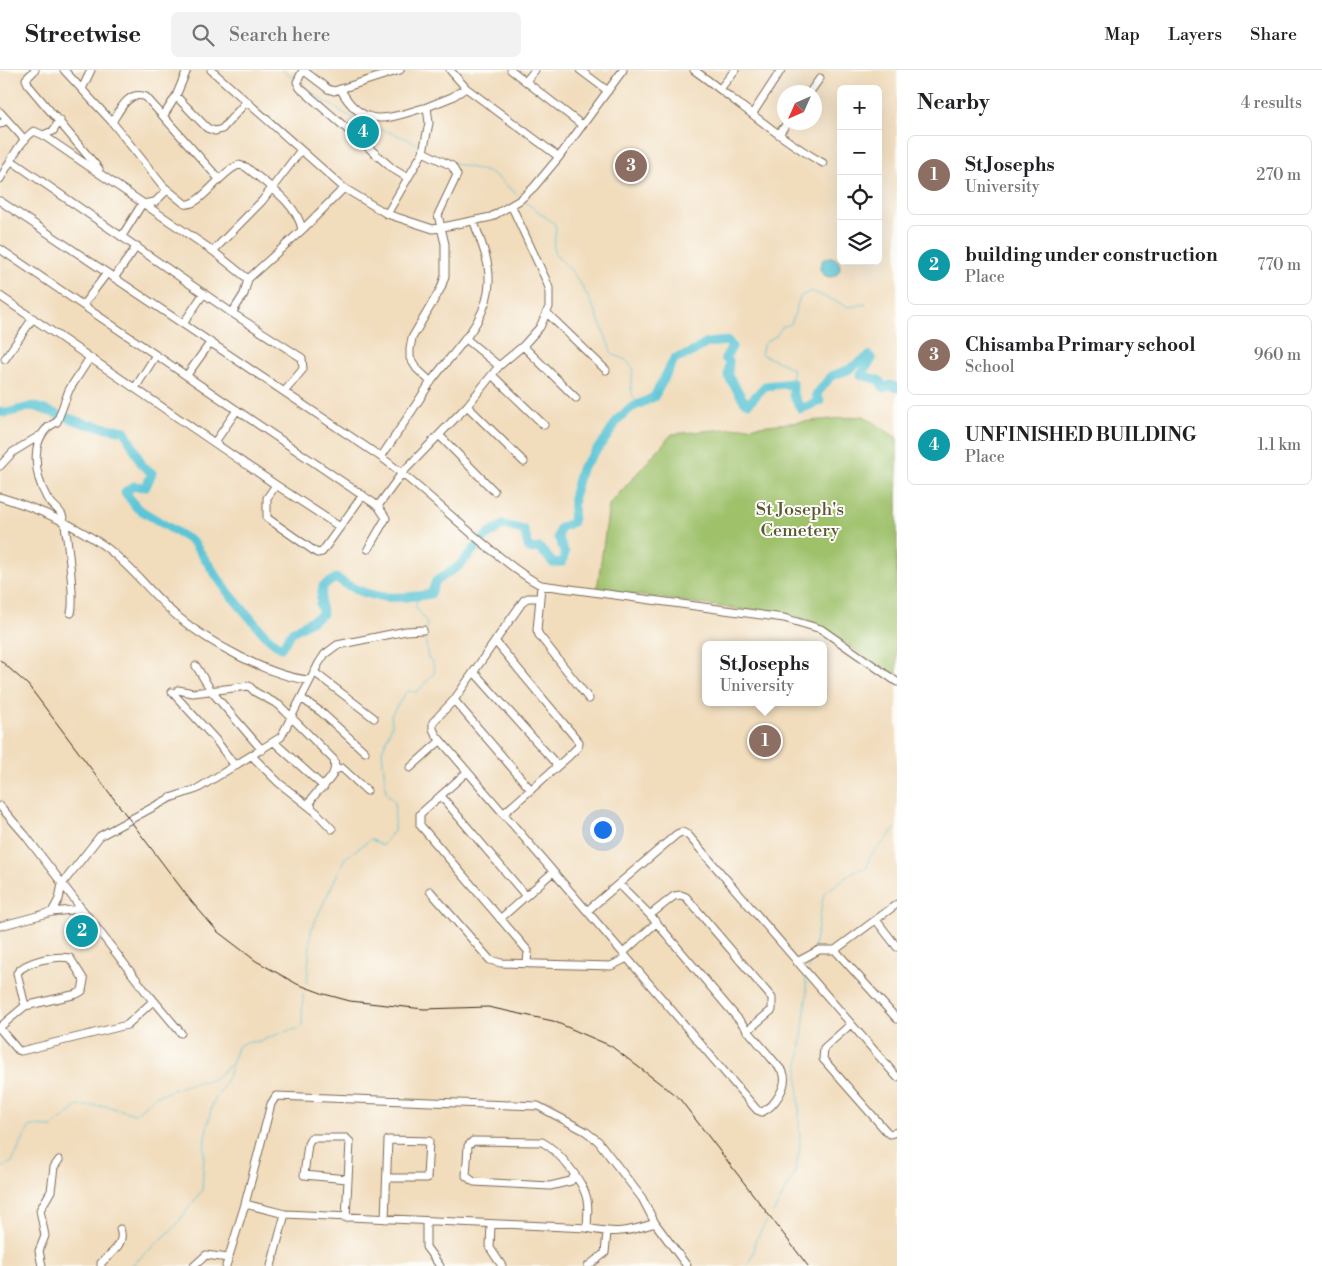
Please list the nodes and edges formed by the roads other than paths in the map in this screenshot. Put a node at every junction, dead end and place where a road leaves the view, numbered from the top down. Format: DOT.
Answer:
graph roads {
  1 [pos="35,70"];
  2 [pos="64,70"];
  3 [pos="91,70"];
  4 [pos="187,70"];
  5 [pos="400,70"];
  6 [pos="450,70"];
  7 [pos="511,70"];
  8 [pos="535,70"];
  9 [pos="580,70"];
  10 [pos="624,70"];
  11 [pos="694,70"];
  12 [pos="735,70"];
  13 [pos="781,70"];
  14 [pos="214,71"];
  15 [pos="820,78"];
  16 [pos="526,81"];
  17 [pos="815,85"];
  18 [pos="466,88"];
  19 [pos="82,89"];
  20 [pos="720,89"];
  21 [pos="341,90"];
  22 [pos="608,91"];
  23 [pos="176,96"];
  24 [pos="247,101"];
  25 [pos="427,106"];
  26 [pos="0,112"];
  27 [pos="753,113"];
  28 [pos="164,115"];
  29 [pos="60,120"];
  30 [pos="3,122"];
  31 [pos="112,122"];
  32 [pos="582,125"];
  33 [pos="782,130"];
  34 [pos="43,134"];
  35 [pos="779,134"];
  36 [pos="25,140"];
  37 [pos="423,148"];
  38 [pos="301,150"];
  39 [pos="559,157"];
  40 [pos="12,161"];
  41 [pos="823,164"];
  42 [pos="104,175"];
  43 [pos="220,178"];
  44 [pos="408,178"];
  45 [pos="0,179"];
  46 [pos="271,188"];
  47 [pos="344,188"];
  48 [pos="167,190"];
  49 [pos="0,201"];
  50 [pos="142,204"];
  51 [pos="512,207"];
  52 [pos="387,214"];
  53 [pos="474,222"];
  54 [pos="442,228"];
  55 [pos="302,230"];
  56 [pos="122,236"];
  57 [pos="137,246"];
  58 [pos="0,249"];
  59 [pos="213,251"];
  60 [pos="107,273"];
  61 [pos="114,278"];
  62 [pos="248,279"];
  63 [pos="204,293"];
  64 [pos="0,296"];
  65 [pos="84,305"];
  66 [pos="232,313"];
  67 [pos="548,314"];
  68 [pos="33,318"];
  69 [pos="182,324"];
  70 [pos="465,338"];
  71 [pos="210,343"];
  72 [pos="522,346"];
  73 [pos="156,355"];
  74 [pos="5,358"];
  75 [pos="89,359"];
  76 [pos="499,366"];
  77 [pos="606,370"];
  78 [pos="187,374"];
  79 [pos="492,375"];
  80 [pos="432,382"];
  81 [pos="134,388"];
  82 [pos="285,391"];
  83 [pos="576,398"];
  84 [pos="467,406"];
  85 [pos="237,410"];
  86 [pos="544,426"];
  87 [pos="41,433"];
  88 [pos="439,436"];
  89 [pos="215,442"];
  90 [pos="381,457"];
  91 [pos="524,462"];
  92 [pos="0,466"];
  93 [pos="402,473"];
  94 [pos="276,485"];
  95 [pos="494,491"];
  96 [pos="363,495"];
  97 [pos="0,496"];
  98 [pos="378,506"];
  99 [pos="63,521"];
  100 [pos="340,527"];
  101 [pos="368,549"];
  102 [pos="541,584"];
  103 [pos="540,598"];
  104 [pos="71,613"];
  105 [pos="423,630"];
  106 [pos="495,641"];
  107 [pos="196,666"];
  108 [pos="314,672"];
  109 [pos="474,672"];
  110 [pos="310,680"];
  111 [pos="897,682"];
  112 [pos="212,692"];
  113 [pos="301,698"];
  114 [pos="589,699"];
  115 [pos="454,700"];
  116 [pos="292,717"];
  117 [pos="374,718"];
  118 [pos="440,741"];
  119 [pos="275,743"];
  120 [pos="262,750"];
  121 [pos="365,752"];
  122 [pos="252,756"];
  123 [pos="235,766"];
  124 [pos="558,766"];
  125 [pos="410,768"];
  126 [pos="338,769"];
  127 [pos="467,772"];
  128 [pos="324,787"];
  129 [pos="531,790"];
  130 [pos="367,791"];
  131 [pos="441,796"];
  132 [pos="309,805"];
  133 [pos="0,806"];
  134 [pos="504,814"];
  135 [pos="332,829"];
  136 [pos="553,872"];
  137 [pos="62,884"];
  138 [pos="619,884"];
  139 [pos="430,891"];
  140 [pos="526,896"];
  141 [pos="897,904"];
  142 [pos="82,909"];
  143 [pos="587,911"];
  144 [pos="52,912"];
  145 [pos="650,915"];
  146 [pos="500,919"];
  147 [pos="876,920"];
  148 [pos="656,923"];
  149 [pos="0,926"];
  150 [pos="897,948"];
  151 [pos="835,950"];
  152 [pos="625,955"];
  153 [pos="798,962"];
  154 [pos="527,963"];
  155 [pos="153,1001"];
  156 [pos="25,1006"];
  157 [pos="897,1019"];
  158 [pos="851,1024"];
  159 [pos="0,1028"];
  160 [pos="747,1031"];
  161 [pos="181,1033"];
  162 [pos="897,1077"];
  163 [pos="897,1132"];
  164 [pos="58,1160"];
  165 [pos="574,1176"];
  166 [pos="387,1178"];
  167 [pos="347,1180"];
  168 [pos="245,1204"];
  169 [pos="285,1214"];
  170 [pos="346,1218"];
  171 [pos="385,1219"];
  172 [pos="426,1222"];
  173 [pos="656,1223"];
  174 [pos="491,1225"];
  175 [pos="587,1228"];
  176 [pos="120,1229"];
  177 [pos="607,1232"];
  178 [pos="228,1258"];
  179 [pos="42,1266"];
  180 [pos="100,1266"];
  181 [pos="194,1266"];
  182 [pos="226,1266"];
  183 [pos="272,1266"];
  184 [pos="440,1266"];
  185 [pos="502,1266"];
  186 [pos="588,1266"];
  187 [pos="688,1266"];
  1 -- 29 [label="street"];
  2 -- 19 [label="street"];
  3 -- 19 [label="street"];
  4 -- 23 [label="street"];
  5 -- 21 [label="street"];
  6 -- 18 [label="street"];
  7 -- 16 [label="street"];
  8 -- 16 [label="street"];
  9 -- 22 [label="street"];
  10 -- 22 [label="street"];
  11 -- 20 [label="street"];
  12 -- 20 [label="street"];
  13 -- 27 [label="street"];
  14 -- 24 [label="street"];
  15 -- 17 [label="street"];
  16 -- 32 [label="street"];
  18 -- 25 [label="street"];
  18 -- 39 [label="street"];
  19 -- 31 [label="street"];
  20 -- 27 [label="street"];
  21 -- 25 [label="street"];
  21 -- 44 [label="street"];
  22 -- 32 [label="street"];
  23 -- 24 [label="street"];
  23 -- 28 [label="street"];
  24 -- 38 [label="street"];
  25 -- 37 [label="street"];
  26 -- 30 [label="street"];
  27 -- 35 [label="street"];
  28 -- 31 [label="street"];
  28 -- 43 [label="street"];
  29 -- 34 [label="street"];
  29 -- 42 [label="street"];
  30 -- 36 [label="street"];
  31 -- 48 [label="street"];
  32 -- 39 [label="street"];
  33 -- 35 [label="street"];
  34 -- 36 [label="street"];
  34 -- 42 [label="street"];
  35 -- 41 [label="street"];
  36 -- 40 [label="street"];
  37 -- 44 [label="street"];
  37 -- 54 [label="street"];
  38 -- 46 [label="street"];
  38 -- 47 [label="street"];
  39 -- 51 [label="street"];
  40 -- 45 [label="street"];
  40 -- 56 [label="street"];
  42 -- 50 [label="street"];
  43 -- 46 [label="street"];
  43 -- 48 [label="street"];
  44 -- 52 [label="street"];
  46 -- 55 [label="street"];
  46 -- 59 [label="street"];
  47 -- 52 [label="street"];
  47 -- 55 [label="street"];
  48 -- 50 [label="street"];
  49 -- 60 [label="street"];
  50 -- 56 [label="street"];
  50 -- 59 [label="street"];
  51 -- 53 [label="street"];
  51 -- 67 [label="street"];
  52 -- 54 [label="street"];
  53 -- 54 [label="street"];
  53 -- 70 [label="street"];
  54 -- 80 [label="street"];
  55 -- 62 [label="street"];
  56 -- 57 [label="street"];
  57 -- 61 [label="street"];
  57 -- 63 [label="street"];
  58 -- 65 [label="street"];
  59 -- 62 [label="street"];
  60 -- 61 [label="street"];
  60 -- 65 [label="street"];
  61 -- 69 [label="street"];
  62 -- 66 [label="street"];
  63 -- 66 [label="street"];
  63 -- 69 [label="street"];
  64 -- 68 [label="street"];
  65 -- 73 [label="street"];
  66 -- 82 [label="street"];
  67 -- 72 [label="street"];
  67 -- 77 [label="street"];
  68 -- 74 [label="street"];
  68 -- 75 [label="street"];
  69 -- 71 [label="street"];
  70 -- 76 [label="street"];
  70 -- 80 [label="street"];
  71 -- 78 [label="street"];
  71 -- 82 [label="street"];
  72 -- 76 [label="street"];
  72 -- 83 [label="street"];
  73 -- 78 [label="street"];
  73 -- 81 [label="street"];
  75 -- 81 [label="street"];
  75 -- 87 [label="street"];
  76 -- 79 [label="street"];
  78 -- 85 [label="street"];
  79 -- 84 [label="street"];
  79 -- 86 [label="street"];
  80 -- 90 [label="street"];
  81 -- 89 [label="street"];
  82 -- 90 [label="street"];
  84 -- 88 [label="street"];
  84 -- 91 [label="street"];
  85 -- 89 [label="street"];
  85 -- 96 [label="street"];
  87 -- 92 [label="street"];
  87 -- 99 [label="street"];
  88 -- 93 [label="street"];
  88 -- 95 [label="street"];
  89 -- 94 [label="street"];
  90 -- 93 [label="street"];
  93 -- 98 [label="street"];
  93 -- 102 [label="street"];
  94 -- 100 [label="street"];
  94 -- 100 [label="street"];
  96 -- 98 [label="street"];
  96 -- 100 [label="street"];
  97 -- 99 [label="street"];
  98 -- 101 [label="street"];
  99 -- 104 [label="street"];
  99 -- 110 [label="street"];
  102 -- 103 [label="street"];
  102 -- 111 [label="street"];
  103 -- 106 [label="street"];
  103 -- 114 [label="street"];
  105 -- 108 [label="street"];
  106 -- 109 [label="street"];
  106 -- 124 [label="street"];
  107 -- 112 [label="street"];
  108 -- 110 [label="street"];
  108 -- 117 [label="street"];
  109 -- 115 [label="street"];
  109 -- 124 [label="street"];
  110 -- 113 [label="street"];
  112 -- 116 [label="street"];
  112 -- 120 [label="street"];
  112 -- 123 [label="street"];
  113 -- 116 [label="street"];
  113 -- 121 [label="street"];
  115 -- 118 [label="street"];
  115 -- 129 [label="street"];
  116 -- 119 [label="street"];
  116 -- 126 [label="street"];
  118 -- 125 [label="street"];
  118 -- 127 [label="street"];
  119 -- 120 [label="street"];
  119 -- 128 [label="street"];
  120 -- 122 [label="street"];
  122 -- 123 [label="street"];
  122 -- 132 [label="street"];
  123 -- 137 [label="street"];
  124 -- 129 [label="street"];
  126 -- 128 [label="street"];
  126 -- 130 [label="street"];
  127 -- 131 [label="street"];
  127 -- 134 [label="street"];
  128 -- 132 [label="street"];
  129 -- 134 [label="street"];
  131 -- 140 [label="street"];
  131 -- 146 [label="street"];
  132 -- 135 [label="street"];
  133 -- 137 [label="street"];
  134 -- 136 [label="street"];
  136 -- 140 [label="street"];
  136 -- 143 [label="street"];
  137 -- 142 [label="street"];
  137 -- 144 [label="street"];
  138 -- 143 [label="street"];
  138 -- 145 [label="street"];
  138 -- 153 [label="street"];
  139 -- 154 [label="street"];
  140 -- 146 [label="street"];
  141 -- 147 [label="street"];
  142 -- 144 [label="street"];
  142 -- 155 [label="street"];
  143 -- 152 [label="street"];
  144 -- 149 [label="street"];
  145 -- 148 [label="street"];
  145 -- 160 [label="street"];
  146 -- 154 [label="street"];
  147 -- 150 [label="street"];
  147 -- 151 [label="street"];
  148 -- 152 [label="street"];
  148 -- 160 [label="street"];
  151 -- 153 [label="street"];
  151 -- 157 [label="street"];
  152 -- 154 [label="street"];
  152 -- 160 [label="street"];
  153 -- 158 [label="street"];
  155 -- 159 [label="street"];
  155 -- 161 [label="street"];
  156 -- 156 [label="street"];
  156 -- 159 [label="street"];
  158 -- 162 [label="street"];
  158 -- 163 [label="street"];
  164 -- 179 [label="street"];
  165 -- 165 [label="street"];
  165 -- 175 [label="street"];
  166 -- 166 [label="street"];
  166 -- 171 [label="street"];
  167 -- 167 [label="street"];
  167 -- 170 [label="street"];
  168 -- 169 [label="street"];
  168 -- 173 [label="street"];
  168 -- 178 [label="street"];
  169 -- 170 [label="street"];
  169 -- 183 [label="street"];
  170 -- 171 [label="street"];
  171 -- 172 [label="street"];
  172 -- 174 [label="street"];
  172 -- 184 [label="street"];
  173 -- 177 [label="street"];
  173 -- 187 [label="street"];
  174 -- 175 [label="street"];
  174 -- 185 [label="street"];
  175 -- 177 [label="street"];
  176 -- 180 [label="street"];
  177 -- 186 [label="street"];
  178 -- 181 [label="street"];
  178 -- 182 [label="street"];
}
